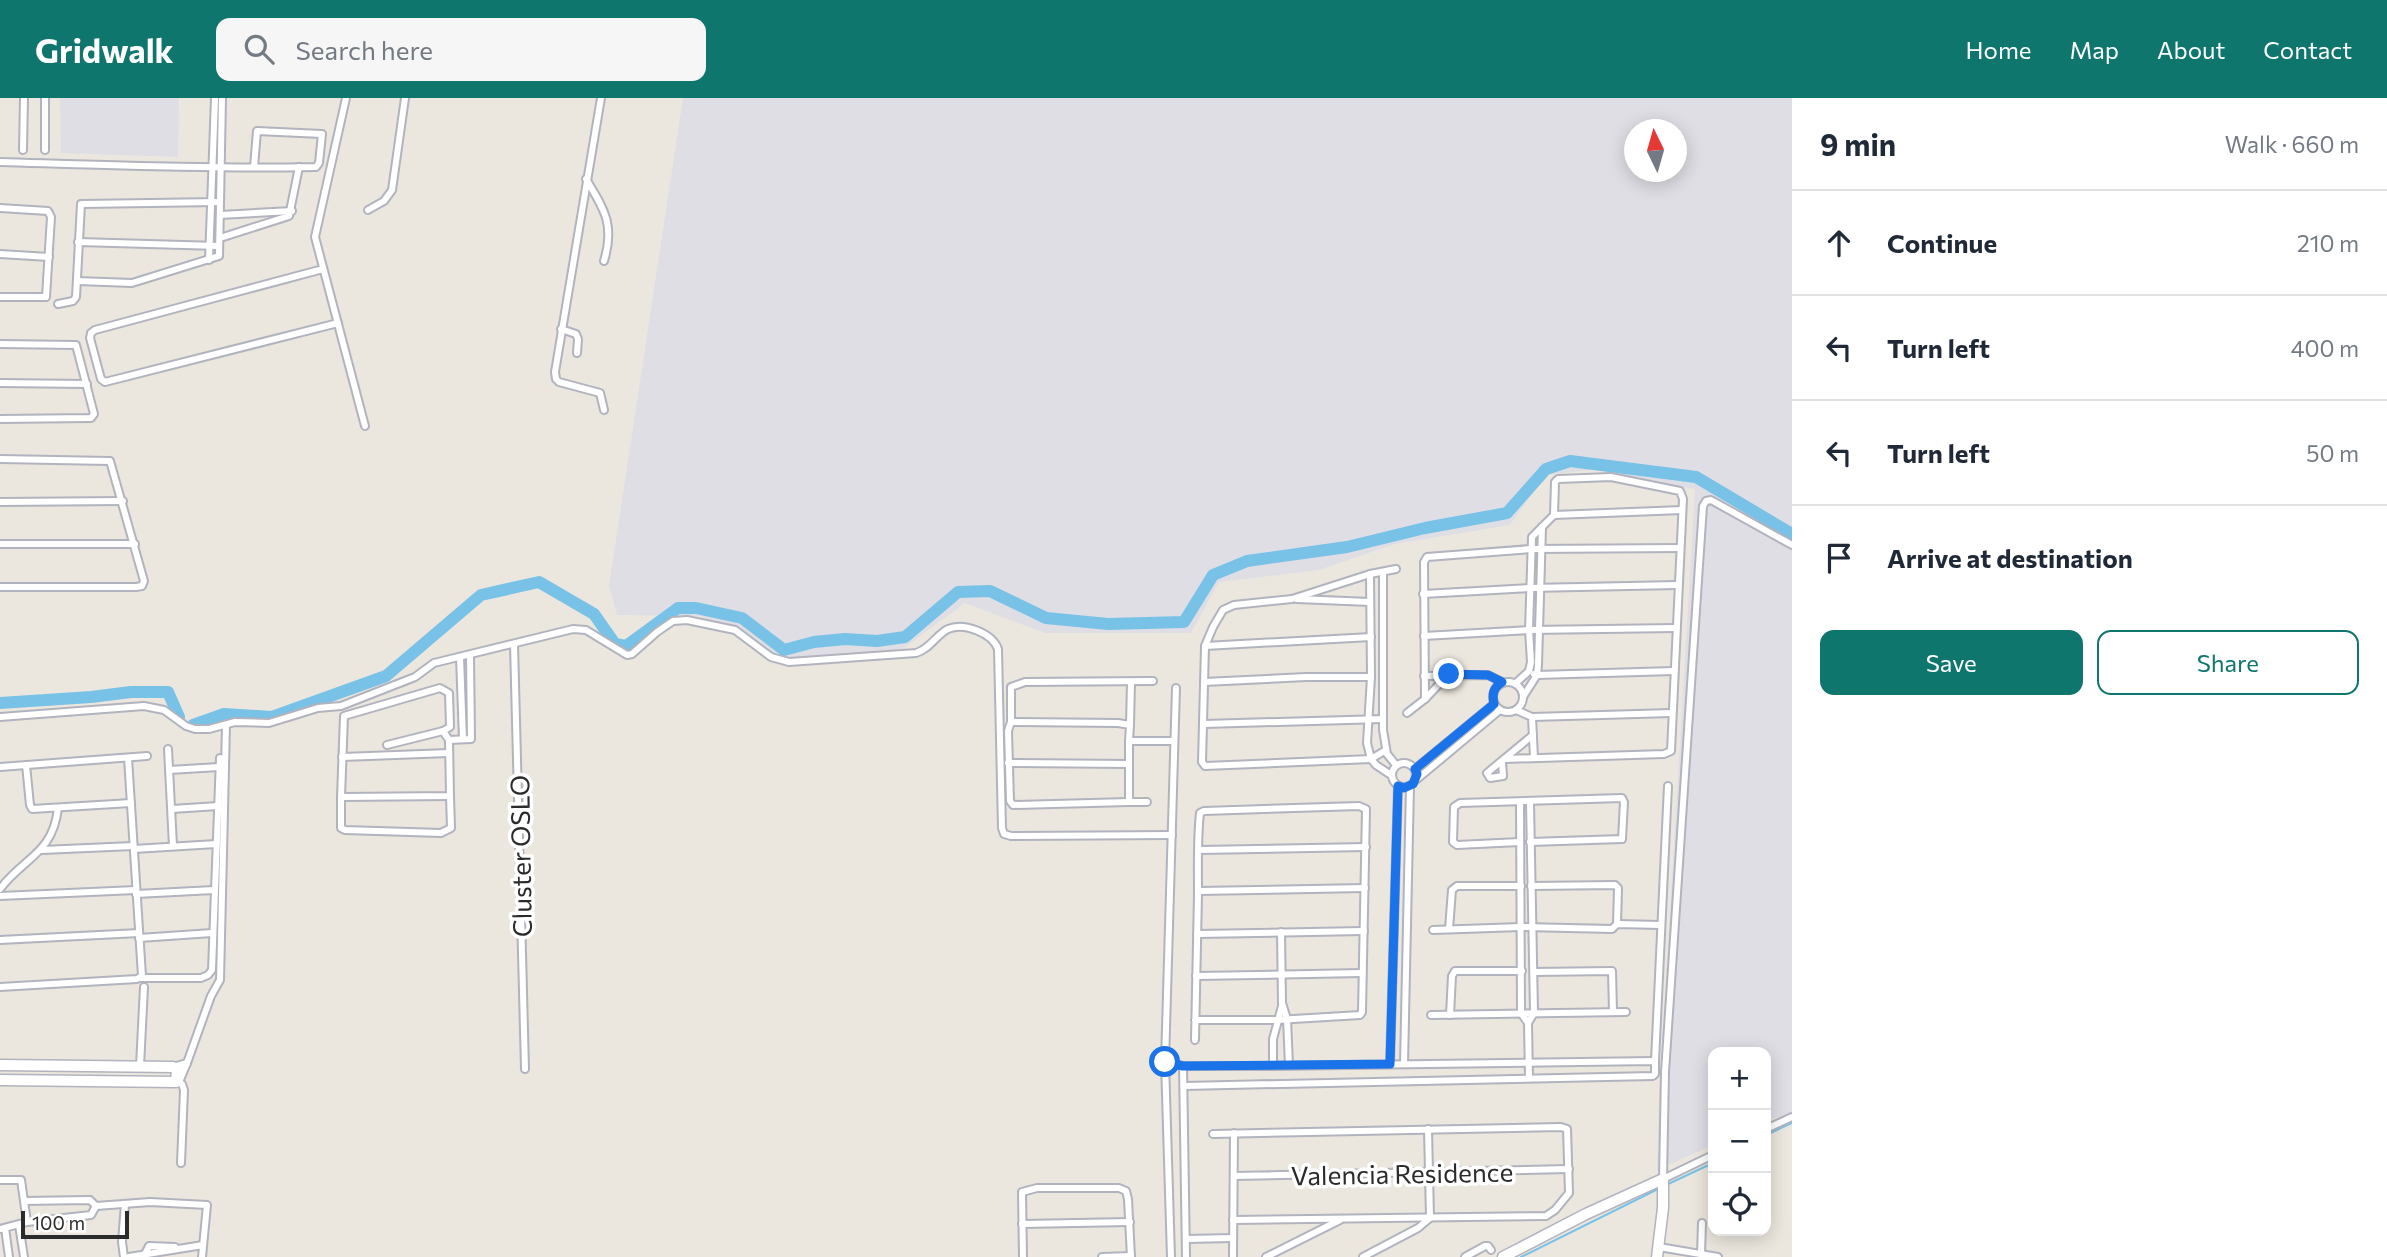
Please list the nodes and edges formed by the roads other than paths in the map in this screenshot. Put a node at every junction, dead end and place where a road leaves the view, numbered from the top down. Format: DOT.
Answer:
graph roads {
  1 [pos="24,98"];
  2 [pos="45,98"];
  3 [pos="215,98"];
  4 [pos="222,98"];
  5 [pos="346,98"];
  6 [pos="405,98"];
  7 [pos="601,98"];
  8 [pos="23,150"];
  9 [pos="45,150"];
  10 [pos="0,162"];
  11 [pos="217,167"];
  12 [pos="254,167"];
  13 [pos="299,167"];
  14 [pos="586,179"];
  15 [pos="212,202"];
  16 [pos="220,202"];
  17 [pos="0,208"];
  18 [pos="368,210"];
  19 [pos="292,211"];
  20 [pos="220,215"];
  21 [pos="78,242"];
  22 [pos="220,242"];
  23 [pos="210,246"];
  24 [pos="0,254"];
  25 [pos="49,257"];
  26 [pos="209,260"];
  27 [pos="604,261"];
  28 [pos="323,269"];
  29 [pos="77,281"];
  30 [pos="0,297"];
  31 [pos="58,304"];
  32 [pos="338,323"];
  33 [pos="561,329"];
  34 [pos="0,344"];
  35 [pos="577,353"];
  36 [pos="0,383"];
  37 [pos="87,384"];
  38 [pos="604,410"];
  39 [pos="0,419"];
  40 [pos="365,426"];
  41 [pos="0,459"];
  42 [pos="123,501"];
  43 [pos="0,502"];
  44 [pos="1682,510"];
  45 [pos="1554,515"];
  46 [pos="1542,525"];
  47 [pos="0,544"];
  48 [pos="135,544"];
  49 [pos="1792,545"];
  50 [pos="1680,548"];
  51 [pos="1531,549"];
  52 [pos="1540,549"];
  53 [pos="1396,569"];
  54 [pos="1383,573"];
  55 [pos="1370,574"];
  56 [pos="1678,585"];
  57 [pos="0,587"];
  58 [pos="1530,588"];
  59 [pos="1539,588"];
  60 [pos="1423,594"];
  61 [pos="1292,599"];
  62 [pos="1370,602"];
  63 [pos="1383,616"];
  64 [pos="1371,617"];
  65 [pos="1676,628"];
  66 [pos="1530,630"];
  67 [pos="1538,630"];
  68 [pos="1424,636"];
  69 [pos="1371,637"];
  70 [pos="514,644"];
  71 [pos="1205,646"];
  72 [pos="470,654"];
  73 [pos="1383,655"];
  74 [pos="460,657"];
  75 [pos="1371,657"];
  76 [pos="1529,671"];
  77 [pos="1674,671"];
  78 [pos="1449,674"];
  79 [pos="1424,676"];
  80 [pos="1537,676"];
  81 [pos="1371,677"];
  82 [pos="1130,681"];
  83 [pos="1153,681"];
  84 [pos="1204,682"];
  85 [pos="1502,682"];
  86 [pos="1516,683"];
  87 [pos="1176,688"];
  88 [pos="1523,697"];
  89 [pos="1425,699"];
  90 [pos="1494,704"];
  91 [pos="1500,710"];
  92 [pos="1516,710"];
  93 [pos="1407,713"];
  94 [pos="1672,713"];
  95 [pos="0,717"];
  96 [pos="1532,717"];
  97 [pos="1370,719"];
  98 [pos="1383,719"];
  99 [pos="1011,722"];
  100 [pos="1203,724"];
  101 [pos="226,725"];
  102 [pos="1130,725"];
  103 [pos="443,731"];
  104 [pos="1533,734"];
  105 [pos="467,739"];
  106 [pos="449,740"];
  107 [pos="1129,741"];
  108 [pos="1174,741"];
  109 [pos="387,745"];
  110 [pos="168,748"];
  111 [pos="1386,750"];
  112 [pos="449,753"];
  113 [pos="148,756"];
  114 [pos="342,757"];
  115 [pos="128,758"];
  116 [pos="220,758"];
  117 [pos="1534,758"];
  118 [pos="1371,759"];
  119 [pos="1008,763"];
  120 [pos="26,765"];
  121 [pos="1129,765"];
  122 [pos="1396,765"];
  123 [pos="0,766"];
  124 [pos="219,767"];
  125 [pos="1415,769"];
  126 [pos="169,770"];
  127 [pos="1391,775"];
  128 [pos="1416,780"];
  129 [pos="1398,786"];
  130 [pos="1410,786"];
  131 [pos="1668,786"];
  132 [pos="450,796"];
  133 [pos="341,797"];
  134 [pos="1129,802"];
  135 [pos="1147,802"];
  136 [pos="1520,802"];
  137 [pos="1530,802"];
  138 [pos="131,803"];
  139 [pos="218,806"];
  140 [pos="58,808"];
  141 [pos="172,808"];
  142 [pos="1172,835"];
  143 [pos="1520,842"];
  144 [pos="1530,842"];
  145 [pos="216,844"];
  146 [pos="173,846"];
  147 [pos="134,847"];
  148 [pos="1366,847"];
  149 [pos="42,850"];
  150 [pos="1199,850"];
  151 [pos="1531,865"];
  152 [pos="1520,866"];
  153 [pos="1521,886"];
  154 [pos="1531,886"];
  155 [pos="1365,888"];
  156 [pos="0,890"];
  157 [pos="214,890"];
  158 [pos="1198,891"];
  159 [pos="136,892"];
  160 [pos="0,896"];
  161 [pos="1617,925"];
  162 [pos="1661,925"];
  163 [pos="1521,927"];
  164 [pos="1531,928"];
  165 [pos="1449,929"];
  166 [pos="1433,930"];
  167 [pos="1363,931"];
  168 [pos="1281,932"];
  169 [pos="212,933"];
  170 [pos="1197,934"];
  171 [pos="139,935"];
  172 [pos="0,940"];
  173 [pos="1522,971"];
  174 [pos="1534,972"];
  175 [pos="1362,973"];
  176 [pos="1283,974"];
  177 [pos="1196,976"];
  178 [pos="141,978"];
  179 [pos="0,987"];
  180 [pos="144,987"];
  181 [pos="1283,1003"];
  182 [pos="1613,1012"];
  183 [pos="1626,1012"];
  184 [pos="1521,1013"];
  185 [pos="1534,1013"];
  186 [pos="1450,1015"];
  187 [pos="1431,1016"];
  188 [pos="1287,1019"];
  189 [pos="1195,1020"];
  190 [pos="1277,1020"];
  191 [pos="1528,1023"];
  192 [pos="1195,1040"];
  193 [pos="1287,1043"];
  194 [pos="1273,1044"];
  195 [pos="1655,1060"];
  196 [pos="1165,1062"];
  197 [pos="187,1063"];
  198 [pos="1529,1063"];
  199 [pos="1390,1064"];
  200 [pos="1404,1064"];
  201 [pos="0,1065"];
  202 [pos="1276,1065"];
  203 [pos="1289,1065"];
  204 [pos="140,1066"];
  205 [pos="1183,1066"];
  206 [pos="173,1067"];
  207 [pos="525,1069"];
  208 [pos="1529,1078"];
  209 [pos="0,1080"];
  210 [pos="178,1082"];
  211 [pos="1278,1083"];
  212 [pos="1184,1086"];
  213 [pos="1792,1117"];
  214 [pos="1771,1127"];
  215 [pos="1428,1129"];
  216 [pos="1234,1133"];
  217 [pos="1213,1134"];
  218 [pos="1708,1158"];
  219 [pos="181,1163"];
  220 [pos="1570,1169"];
  221 [pos="1429,1172"];
  222 [pos="1234,1176"];
  223 [pos="0,1180"];
  224 [pos="1663,1184"];
  225 [pos="24,1201"];
  226 [pos="125,1204"];
  227 [pos="96,1206"];
  228 [pos="1430,1218"];
  229 [pos="1342,1219"];
  230 [pos="1233,1220"];
  231 [pos="1129,1222"];
  232 [pos="1702,1223"];
  233 [pos="23,1224"];
  234 [pos="1022,1224"];
  235 [pos="2,1229"];
  236 [pos="1233,1238"];
  237 [pos="1186,1239"];
  238 [pos="203,1245"];
  239 [pos="1491,1250"];
  240 [pos="1658,1252"];
  241 [pos="1701,1254"];
  242 [pos="1131,1256"];
  243 [pos="9,1257"];
  244 [pos="24,1257"];
  245 [pos="124,1257"];
  246 [pos="129,1257"];
  247 [pos="202,1257"];
  248 [pos="1023,1257"];
  249 [pos="1102,1257"];
  250 [pos="1171,1257"];
  251 [pos="1186,1257"];
  252 [pos="1233,1257"];
  253 [pos="1266,1257"];
  254 [pos="1363,1257"];
  255 [pos="1465,1257"];
  256 [pos="1503,1257"];
  257 [pos="1718,1257"];
  1 -- 8 [label="street"];
  2 -- 9 [label="street"];
  3 -- 11 [label="street"];
  4 -- 11 [label="street"];
  5 -- 28 [label="street"];
  6 -- 18 [label="street"];
  7 -- 14 [label="street"];
  10 -- 11 [label="street"];
  11 -- 12 [label="street"];
  11 -- 15 [label="street"];
  11 -- 16 [label="street"];
  12 -- 13 [label="street"];
  12 -- 13 [label="street"];
  13 -- 19 [label="street"];
  14 -- 27 [label="street"];
  14 -- 33 [label="street"];
  15 -- 16 [label="street"];
  15 -- 21 [label="street"];
  15 -- 23 [label="street"];
  16 -- 20 [label="street"];
  17 -- 25 [label="street"];
  19 -- 20 [label="street"];
  19 -- 22 [label="street"];
  20 -- 22 [label="street"];
  21 -- 23 [label="street"];
  21 -- 29 [label="street"];
  22 -- 23 [label="street"];
  22 -- 26 [label="street"];
  23 -- 26 [label="street"];
  24 -- 25 [label="street"];
  25 -- 30 [label="street"];
  26 -- 29 [label="street"];
  28 -- 32 [label="street"];
  28 -- 32 [label="street"];
  29 -- 31 [label="street"];
  32 -- 40 [label="street"];
  33 -- 35 [label="street"];
  33 -- 38 [label="street"];
  34 -- 37 [label="street"];
  36 -- 37 [label="street"];
  37 -- 39 [label="street"];
  41 -- 42 [label="street"];
  42 -- 43 [label="street"];
  42 -- 48 [label="street"];
  44 -- 45 [label="street"];
  44 -- 45 [label="street"];
  44 -- 50 [label="street"];
  45 -- 46 [label="street"];
  46 -- 51 [label="street"];
  46 -- 52 [label="street"];
  47 -- 48 [label="street"];
  48 -- 57 [label="street"];
  49 -- 224 [label="street"];
  50 -- 52 [label="street"];
  50 -- 56 [label="street"];
  51 -- 52 [label="street"];
  51 -- 58 [label="street"];
  51 -- 60 [label="street"];
  52 -- 59 [label="street"];
  53 -- 54 [label="street"];
  54 -- 55 [label="street"];
  54 -- 63 [label="street"];
  55 -- 61 [label="street"];
  55 -- 62 [label="street"];
  56 -- 59 [label="street"];
  56 -- 65 [label="street"];
  58 -- 59 [label="street"];
  58 -- 60 [label="street"];
  58 -- 66 [label="street"];
  59 -- 67 [label="street"];
  60 -- 68 [label="street"];
  61 -- 62 [label="street"];
  61 -- 71 [label="street"];
  62 -- 64 [label="street"];
  63 -- 64 [label="street"];
  63 -- 73 [label="street"];
  64 -- 69 [label="street"];
  65 -- 67 [label="street"];
  65 -- 77 [label="street"];
  66 -- 67 [label="street"];
  66 -- 68 [label="street"];
  66 -- 76 [label="street"];
  67 -- 80 [label="street"];
  68 -- 79 [label="street"];
  69 -- 71 [label="street"];
  69 -- 75 [label="street"];
  70 -- 72 [label="street"];
  70 -- 142 [label="street"];
  70 -- 207 [label="street, Cluster OSLO"];
  71 -- 84 [label="street"];
  72 -- 74 [label="street"];
  72 -- 105 [label="street"];
  73 -- 75 [label="street"];
  73 -- 98 [label="street"];
  74 -- 101 [label="street"];
  74 -- 105 [label="street"];
  75 -- 81 [label="street"];
  76 -- 80 [label="street"];
  76 -- 86 [label="street"];
  77 -- 80 [label="street"];
  77 -- 94 [label="street"];
  78 -- 79 [label="street"];
  78 -- 85 [label="street"];
  78 -- 89 [label="street"];
  79 -- 89 [label="street"];
  80 -- 88 [label="street"];
  81 -- 84 [label="street"];
  81 -- 97 [label="street"];
  82 -- 83 [label="street"];
  82 -- 99 [label="street"];
  82 -- 102 [label="street"];
  84 -- 100 [label="street"];
  85 -- 86 [label="street"];
  85 -- 90 [label="street"];
  86 -- 88 [label="street"];
  87 -- 108 [label="street"];
  88 -- 92 [label="street"];
  89 -- 93 [label="street"];
  90 -- 91 [label="street"];
  90 -- 125 [label="street"];
  91 -- 92 [label="street"];
  91 -- 128 [label="street"];
  92 -- 96 [label="street"];
  94 -- 96 [label="street"];
  94 -- 117 [label="street"];
  95 -- 101 [label="street"];
  96 -- 104 [label="street"];
  97 -- 98 [label="street"];
  97 -- 100 [label="street"];
  97 -- 118 [label="street"];
  98 -- 111 [label="street"];
  99 -- 102 [label="street"];
  99 -- 119 [label="street"];
  100 -- 118 [label="street"];
  101 -- 197 [label="street"];
  102 -- 107 [label="street"];
  103 -- 106 [label="street"];
  103 -- 109 [label="street"];
  103 -- 114 [label="street"];
  104 -- 117 [label="street"];
  104 -- 117 [label="street"];
  105 -- 106 [label="street"];
  106 -- 112 [label="street"];
  107 -- 108 [label="street"];
  107 -- 121 [label="street"];
  108 -- 142 [label="street"];
  110 -- 126 [label="street"];
  111 -- 118 [label="street"];
  111 -- 122 [label="street"];
  112 -- 114 [label="street"];
  112 -- 132 [label="street"];
  113 -- 115 [label="street"];
  114 -- 133 [label="street"];
  115 -- 120 [label="street"];
  115 -- 138 [label="street"];
  116 -- 124 [label="street"];
  118 -- 127 [label="street"];
  119 -- 121 [label="street"];
  119 -- 134 [label="street"];
  120 -- 123 [label="street"];
  120 -- 140 [label="street"];
  121 -- 134 [label="street"];
  122 -- 125 [label="street"];
  122 -- 127 [label="street"];
  124 -- 126 [label="street"];
  124 -- 139 [label="street"];
  125 -- 128 [label="street"];
  126 -- 141 [label="street"];
  127 -- 129 [label="street"];
  128 -- 130 [label="street"];
  129 -- 130 [label="street"];
  129 -- 199 [label="street"];
  130 -- 200 [label="street"];
  131 -- 162 [label="street"];
  132 -- 133 [label="street"];
  132 -- 133 [label="street"];
  134 -- 135 [label="street"];
  136 -- 137 [label="street"];
  136 -- 143 [label="street"];
  136 -- 143 [label="street"];
  137 -- 144 [label="street"];
  137 -- 144 [label="street"];
  138 -- 140 [label="street"];
  138 -- 147 [label="street"];
  139 -- 141 [label="street"];
  139 -- 145 [label="street"];
  140 -- 149 [label="street"];
  141 -- 146 [label="street"];
  142 -- 196 [label="street"];
  143 -- 152 [label="street"];
  144 -- 151 [label="street"];
  145 -- 146 [label="street"];
  145 -- 157 [label="street"];
  146 -- 147 [label="street"];
  147 -- 149 [label="street"];
  147 -- 159 [label="street"];
  148 -- 150 [label="street"];
  148 -- 150 [label="street"];
  148 -- 155 [label="street"];
  149 -- 156 [label="street"];
  150 -- 158 [label="street"];
  151 -- 152 [label="street"];
  151 -- 154 [label="street"];
  152 -- 153 [label="street"];
  153 -- 163 [label="street"];
  153 -- 165 [label="street"];
  154 -- 161 [label="street"];
  154 -- 164 [label="street"];
  155 -- 158 [label="street"];
  155 -- 167 [label="street"];
  157 -- 159 [label="street"];
  157 -- 169 [label="street"];
  158 -- 170 [label="street"];
  159 -- 160 [label="street"];
  159 -- 171 [label="street"];
  161 -- 162 [label="street"];
  161 -- 164 [label="street"];
  162 -- 195 [label="street"];
  163 -- 164 [label="street"];
  163 -- 165 [label="street"];
  163 -- 173 [label="street"];
  164 -- 174 [label="street"];
  165 -- 166 [label="street"];
  167 -- 168 [label="street"];
  167 -- 175 [label="street"];
  168 -- 170 [label="street"];
  168 -- 176 [label="street"];
  169 -- 171 [label="street"];
  169 -- 178 [label="street"];
  170 -- 177 [label="street"];
  171 -- 172 [label="street"];
  171 -- 178 [label="street"];
  173 -- 184 [label="street"];
  173 -- 186 [label="street"];
  174 -- 182 [label="street"];
  174 -- 185 [label="street"];
  175 -- 176 [label="street"];
  175 -- 188 [label="street"];
  176 -- 177 [label="street"];
  176 -- 181 [label="street"];
  177 -- 189 [label="street"];
  178 -- 179 [label="street"];
  180 -- 204 [label="street"];
  181 -- 188 [label="street"];
  181 -- 190 [label="street"];
  182 -- 183 [label="street"];
  182 -- 185 [label="street"];
  184 -- 185 [label="street"];
  184 -- 186 [label="street"];
  184 -- 191 [label="street"];
  185 -- 191 [label="street"];
  186 -- 187 [label="street"];
  188 -- 190 [label="street"];
  188 -- 193 [label="street"];
  189 -- 190 [label="street"];
  189 -- 192 [label="street"];
  190 -- 194 [label="street"];
  191 -- 198 [label="street"];
  193 -- 194 [label="street"];
  193 -- 203 [label="street"];
  194 -- 202 [label="street"];
  195 -- 198 [label="street"];
  195 -- 208 [label="street"];
  196 -- 205 [label="street"];
  196 -- 250 [label="street"];
  197 -- 206 [label="street"];
  197 -- 210 [label="street"];
  198 -- 200 [label="street"];
  198 -- 208 [label="street"];
  199 -- 200 [label="street"];
  199 -- 203 [label="street"];
  201 -- 204 [label="street"];
  202 -- 203 [label="street"];
  202 -- 205 [label="street"];
  202 -- 211 [label="street"];
  204 -- 206 [label="street"];
  205 -- 212 [label="street"];
  206 -- 210 [label="street"];
  208 -- 211 [label="street"];
  209 -- 210 [label="street"];
  210 -- 219 [label="street"];
  211 -- 212 [label="street"];
  212 -- 237 [label="street"];
  213 -- 214 [label="street"];
  215 -- 216 [label="street"];
  215 -- 220 [label="street"];
  215 -- 221 [label="street"];
  216 -- 217 [label="street"];
  216 -- 222 [label="street"];
  218 -- 224 [label="street"];
  220 -- 221 [label="street, Valencia Residence"];
  220 -- 228 [label="street"];
  221 -- 222 [label="street, Valencia Residence"];
  221 -- 228 [label="street"];
  222 -- 230 [label="street"];
  223 -- 225 [label="street"];
  224 -- 240 [label="street"];
  224 -- 256 [label="street"];
  225 -- 227 [label="street"];
  225 -- 233 [label="street"];
  226 -- 227 [label="street"];
  226 -- 238 [label="street"];
  226 -- 245 [label="street"];
  227 -- 233 [label="street"];
  228 -- 229 [label="street"];
  228 -- 254 [label="street"];
  229 -- 230 [label="street"];
  229 -- 253 [label="street"];
  230 -- 236 [label="street"];
  231 -- 234 [label="street"];
  231 -- 234 [label="street"];
  231 -- 242 [label="street"];
  232 -- 241 [label="street"];
  233 -- 235 [label="street"];
  233 -- 244 [label="street"];
  234 -- 248 [label="street"];
  235 -- 243 [label="street"];
  236 -- 237 [label="street"];
  236 -- 252 [label="street"];
  237 -- 251 [label="street"];
  238 -- 246 [label="street"];
  238 -- 247 [label="street"];
  239 -- 255 [label="street"];
  240 -- 241 [label="street"];
  241 -- 257 [label="street"];
  242 -- 249 [label="street"];
}
